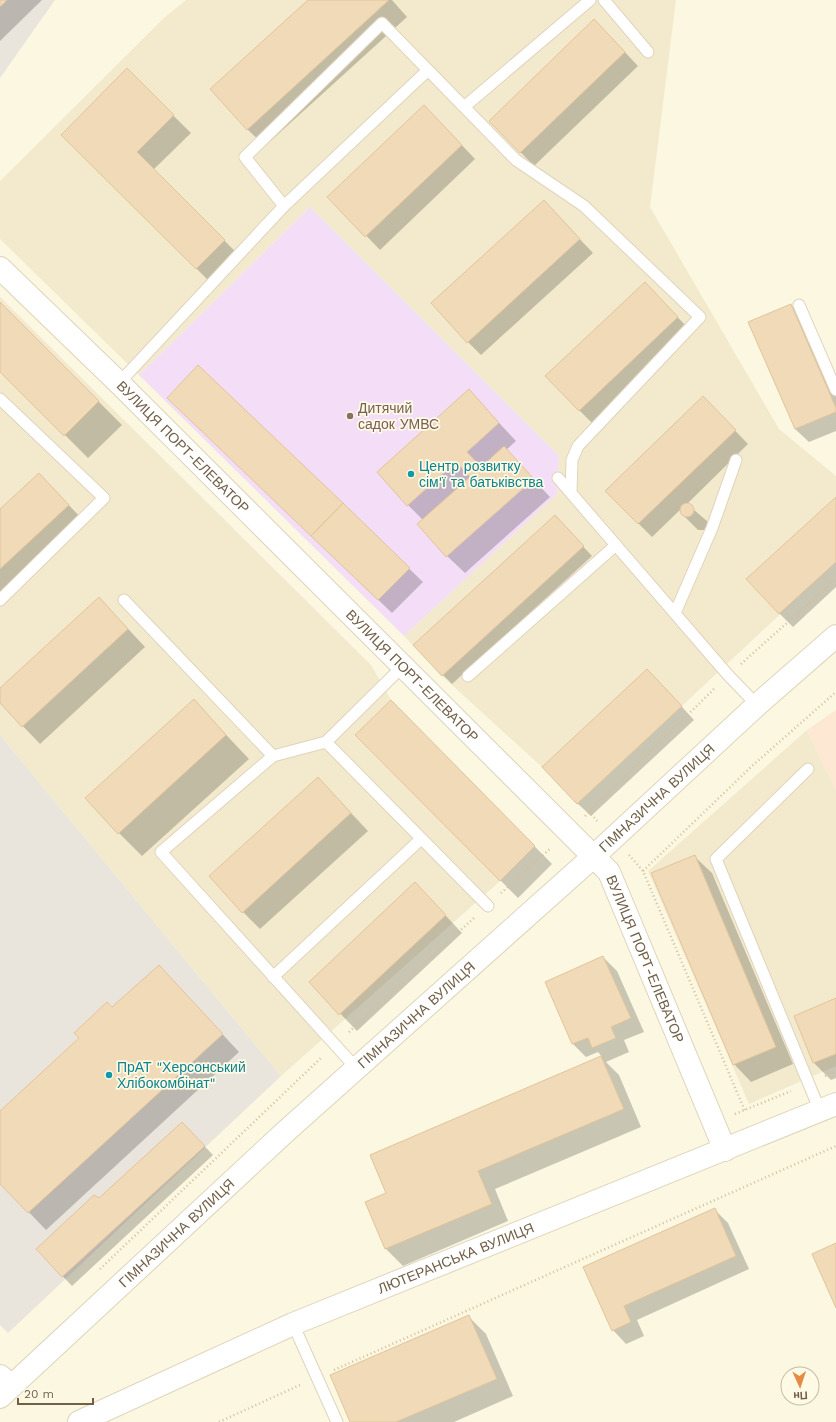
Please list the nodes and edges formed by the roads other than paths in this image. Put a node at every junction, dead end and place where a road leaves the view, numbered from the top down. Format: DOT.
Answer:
graph roads {
  1 [pos="590,0"];
  2 [pos="604,0"];
  3 [pos="648,52"];
  4 [pos="427,71"];
  5 [pos="464,107"];
  6 [pos="284,206"];
  7 [pos="0,268"];
  8 [pos="799,305"];
  9 [pos="119,383"];
  10 [pos="836,390"];
  11 [pos="0,399"];
  12 [pos="736,460"];
  13 [pos="558,478"];
  14 [pos="570,493"];
  15 [pos="616,545"];
  16 [pos="0,600"];
  17 [pos="124,600"];
  18 [pos="675,613"];
  19 [pos="836,636"];
  20 [pos="403,666"];
  21 [pos="468,676"];
  22 [pos="757,705"];
  23 [pos="326,742"];
  24 [pos="273,756"];
  25 [pos="808,768"];
  26 [pos="421,839"];
  27 [pos="594,856"];
  28 [pos="488,906"];
  29 [pos="274,977"];
  30 [pos="356,1068"];
  31 [pos="828,1108"];
  32 [pos="725,1150"];
  33 [pos="293,1324"];
  34 [pos="4,1386"];
  35 [pos="79,1422"];
  36 [pos="337,1422"];
  1 -- 5 [label="lane"];
  2 -- 3 [label="lane"];
  4 -- 5 [label="lane"];
  4 -- 6 [label="lane"];
  4 -- 6 [label="lane"];
  5 -- 14 [label="lane"];
  6 -- 9 [label="lane"];
  7 -- 9 [label="street, ВУЛИЦЯ ПОРТ-ЕЛЕВАТОР"];
  8 -- 10 [label="lane"];
  9 -- 20 [label="street, ВУЛИЦЯ ПОРТ-ЕЛЕВАТОР"];
  11 -- 16 [label="lane"];
  12 -- 18 [label="lane"];
  13 -- 14 [label="lane"];
  14 -- 15 [label="lane"];
  15 -- 18 [label="lane"];
  15 -- 21 [label="lane"];
  17 -- 24 [label="lane"];
  18 -- 22 [label="lane"];
  19 -- 22 [label="street, ГІМНАЗИЧНА ВУЛИЦЯ"];
  20 -- 23 [label="lane"];
  20 -- 27 [label="street, ВУЛИЦЯ ПОРТ-ЕЛЕВАТОР"];
  22 -- 27 [label="street, ГІМНАЗИЧНА ВУЛИЦЯ"];
  23 -- 24 [label="lane"];
  23 -- 26 [label="lane"];
  24 -- 29 [label="lane"];
  25 -- 31 [label="lane"];
  26 -- 28 [label="lane"];
  26 -- 29 [label="lane"];
  27 -- 30 [label="street, ГІМНАЗИЧНА ВУЛИЦЯ"];
  27 -- 32 [label="street, ВУЛИЦЯ ПОРТ-ЕЛЕВАТОР"];
  29 -- 30 [label="lane"];
  30 -- 34 [label="street, ГІМНАЗИЧНА ВУЛИЦЯ"];
  31 -- 32 [label="street, ЛЮТЕРАНСЬКА ВУЛИЦЯ"];
  32 -- 33 [label="street, ЛЮТЕРАНСЬКА ВУЛИЦЯ"];
  33 -- 35 [label="street, ЛЮТЕРАНСЬКА ВУЛИЦЯ"];
  33 -- 36 [label="lane"];
}
